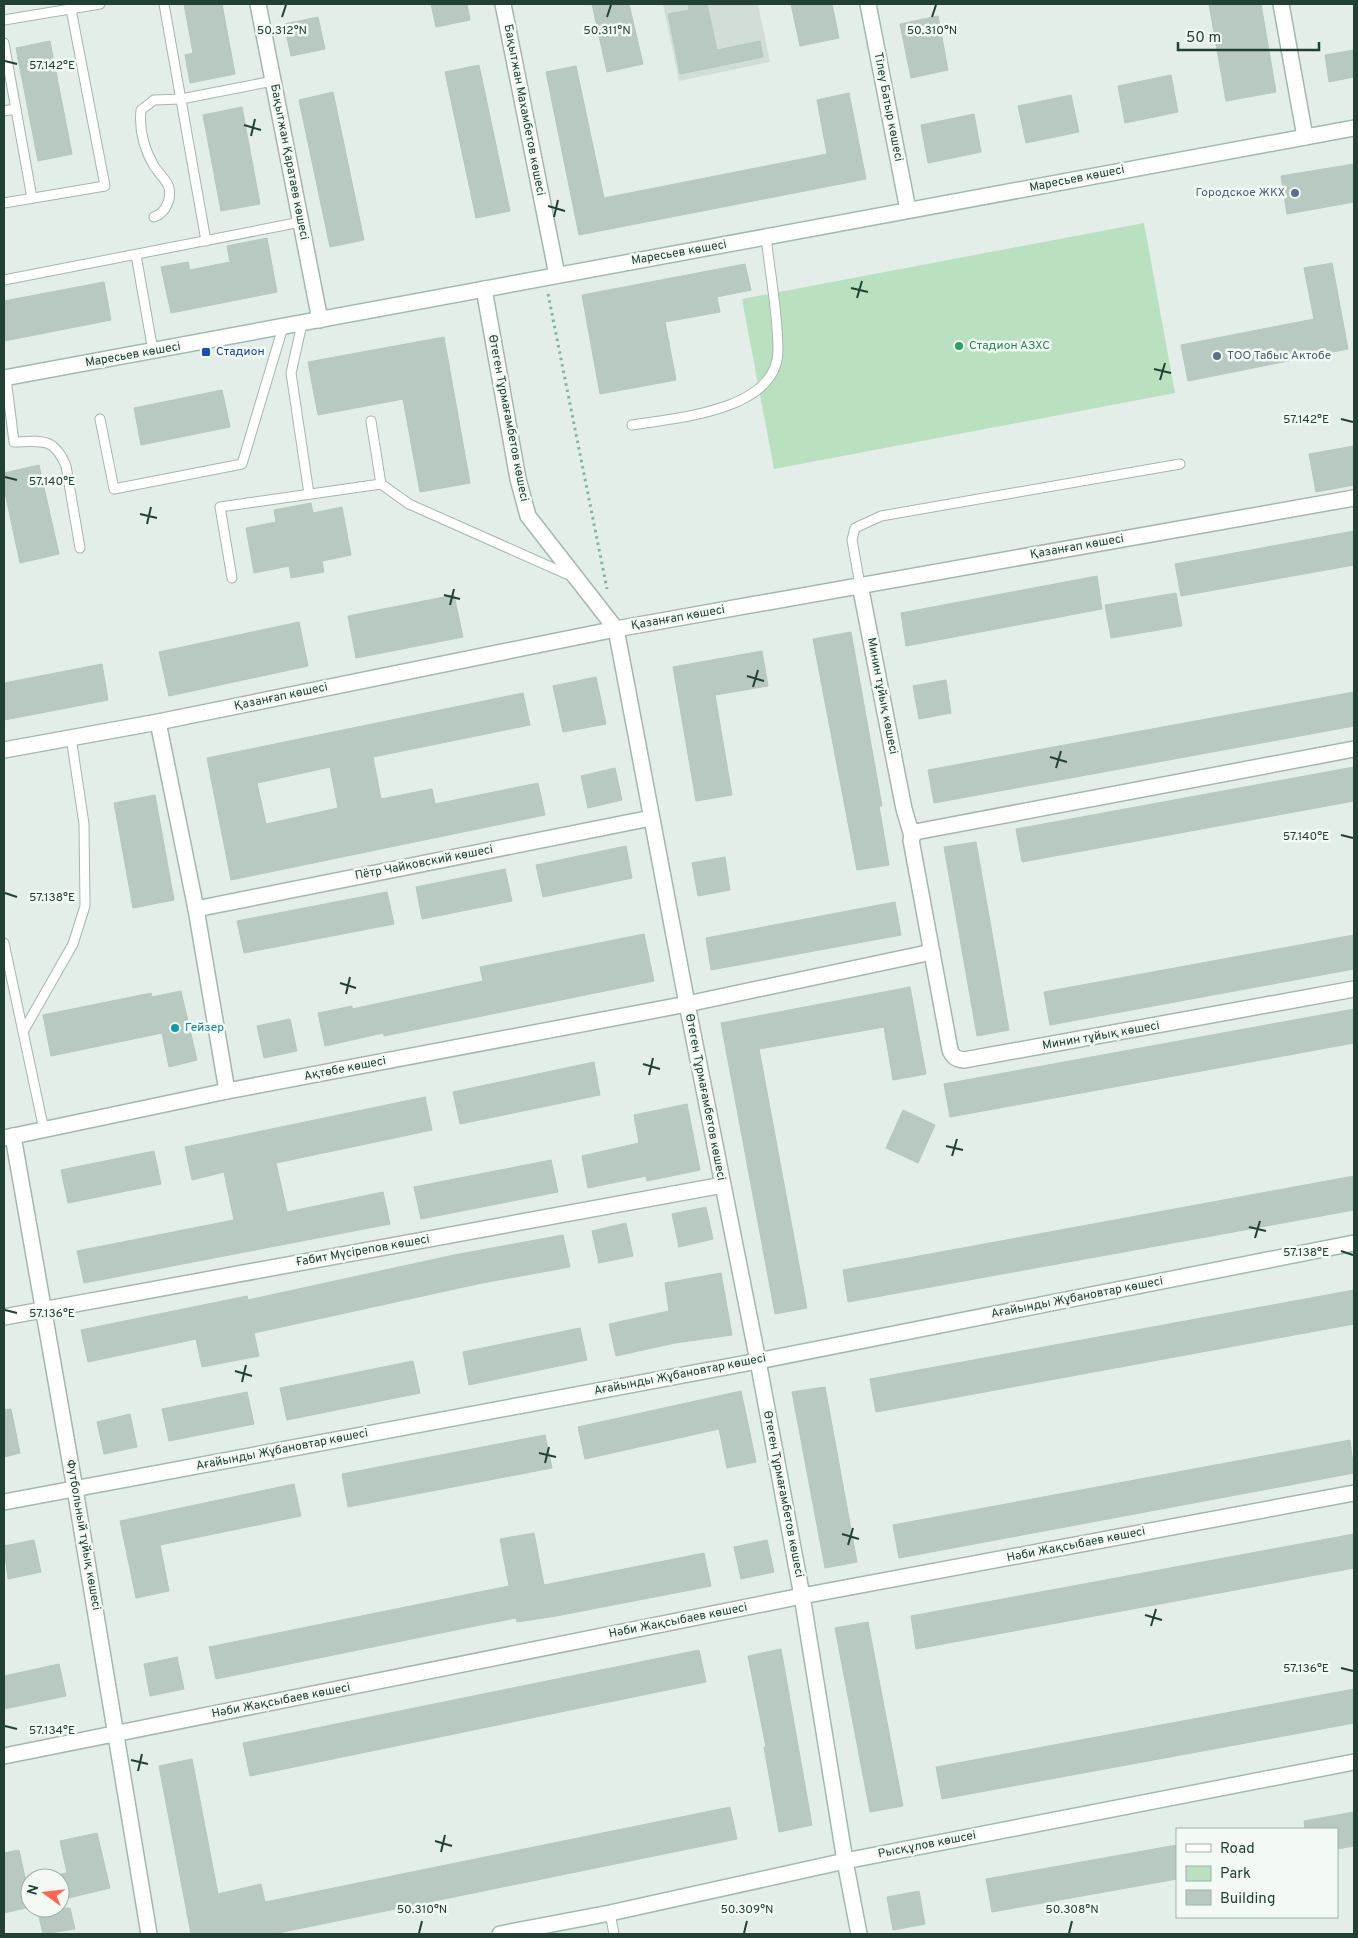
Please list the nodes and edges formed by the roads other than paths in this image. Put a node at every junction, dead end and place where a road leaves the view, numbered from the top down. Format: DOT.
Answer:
graph roads {
  1 [pos="100,4"];
  2 [pos="164,4"];
  3 [pos="258,4"];
  4 [pos="503,4"];
  5 [pos="868,4"];
  6 [pos="1282,4"];
  7 [pos="70,9"];
  8 [pos="4,20"];
  9 [pos="4,43"];
  10 [pos="273,81"];
  11 [pos="181,98"];
  12 [pos="16,109"];
  13 [pos="4,111"];
  14 [pos="1354,128"];
  15 [pos="1305,137"];
  16 [pos="32,198"];
  17 [pos="4,203"];
  18 [pos="908,210"];
  19 [pos="154,217"];
  20 [pos="301,222"];
  21 [pos="766,236"];
  22 [pos="206,241"];
  23 [pos="136,255"];
  24 [pos="557,275"];
  25 [pos="4,280"];
  26 [pos="484,289"];
  27 [pos="320,320"];
  28 [pos="302,324"];
  29 [pos="282,327"];
  30 [pos="153,351"];
  31 [pos="5,378"];
  32 [pos="100,419"];
  33 [pos="371,422"];
  34 [pos="632,425"];
  35 [pos="1180,464"];
  36 [pos="381,484"];
  37 [pos="309,494"];
  38 [pos="1354,498"];
  39 [pos="80,548"];
  40 [pos="232,578"];
  41 [pos="576,578"];
  42 [pos="860,586"];
  43 [pos="616,629"];
  44 [pos="158,722"];
  45 [pos="71,737"];
  46 [pos="1354,749"];
  47 [pos="4,750"];
  48 [pos="651,818"];
  49 [pos="912,836"];
  50 [pos="196,908"];
  51 [pos="4,943"];
  52 [pos="932,952"];
  53 [pos="1354,990"];
  54 [pos="687,1004"];
  55 [pos="24,1030"];
  56 [pos="227,1091"];
  57 [pos="44,1130"];
  58 [pos="8,1137"];
  59 [pos="723,1185"];
  60 [pos="1354,1243"];
  61 [pos="44,1310"];
  62 [pos="4,1317"];
  63 [pos="758,1361"];
  64 [pos="75,1489"];
  65 [pos="1354,1493"];
  66 [pos="4,1502"];
  67 [pos="802,1596"];
  68 [pos="116,1734"];
  69 [pos="4,1756"];
  70 [pos="1354,1762"];
  71 [pos="845,1862"];
  72 [pos="610,1913"];
  73 [pos="149,1934"];
  74 [pos="500,1934"];
  75 [pos="614,1934"];
  76 [pos="859,1934"];
  1 -- 7 [label="lane"];
  2 -- 11 [label="lane"];
  3 -- 10 [label="street, Бақытжан Қаратаев көшесі"];
  4 -- 24 [label="street, Бақытжан Махамбетов көшесі"];
  5 -- 18 [label="street, Тілеу Батыр көшесі"];
  6 -- 15 [label="street"];
  7 -- 8 [label="lane"];
  7 -- 16 [label="lane"];
  9 -- 12 [label="lane"];
  10 -- 11 [label="lane"];
  10 -- 20 [label="street, Бақытжан Қаратаев көшесі"];
  11 -- 19 [label="lane"];
  11 -- 22 [label="lane"];
  12 -- 13 [label="lane"];
  12 -- 16 [label="lane"];
  14 -- 15 [label="street, Маресьев көшесі"];
  15 -- 18 [label="street, Маресьев көшесі"];
  16 -- 17 [label="lane"];
  18 -- 21 [label="street, Маресьев көшесі"];
  20 -- 22 [label="lane"];
  20 -- 27 [label="street, Бақытжан Қаратаев көшесі"];
  21 -- 24 [label="street, Маресьев көшесі"];
  21 -- 34 [label="lane"];
  22 -- 23 [label="lane"];
  23 -- 25 [label="lane"];
  23 -- 30 [label="lane"];
  24 -- 26 [label="street, Маресьев көшесі"];
  26 -- 27 [label="street, Маресьев көшесі"];
  26 -- 41 [label="street, Өтеген Тұрмағамбетов көшесі"];
  27 -- 28 [label="street, Маресьев көшесі"];
  28 -- 29 [label="street, Маресьев көшесі"];
  28 -- 37 [label="lane"];
  29 -- 30 [label="street, Маресьев көшесі"];
  29 -- 32 [label="lane"];
  30 -- 31 [label="street, Маресьев көшесі"];
  31 -- 39 [label="lane"];
  33 -- 36 [label="lane"];
  35 -- 42 [label="lane"];
  36 -- 37 [label="lane"];
  36 -- 41 [label="lane"];
  37 -- 40 [label="lane"];
  38 -- 42 [label="street, Қазанғап көшесі"];
  41 -- 43 [label="street, Өтеген Тұрмағамбетов көшесі"];
  42 -- 43 [label="street, Қазанғап көшесі"];
  42 -- 49 [label="street, Минин тұйық көшесі"];
  43 -- 44 [label="street, Қазанғап көшесі"];
  43 -- 48 [label="street, Өтеген Тұрмағамбетов көшесі"];
  44 -- 45 [label="street, Қазанғап көшесі"];
  44 -- 50 [label="street"];
  45 -- 47 [label="street, Қазанғап көшесі"];
  45 -- 55 [label="lane"];
  46 -- 49 [label="street"];
  48 -- 50 [label="street, Пётр Чайковский көшесі"];
  48 -- 54 [label="street, Өтеген Тұрмағамбетов көшесі"];
  49 -- 52 [label="street, Минин тұйық көшесі"];
  50 -- 56 [label="street"];
  51 -- 55 [label="lane"];
  52 -- 53 [label="street, Минин тұйық көшесі"];
  52 -- 54 [label="street"];
  54 -- 56 [label="street, Ақтөбе көшесі"];
  54 -- 59 [label="street, Өтеген Тұрмағамбетов көшесі"];
  55 -- 57 [label="lane"];
  56 -- 57 [label="street, Ақтөбе көшесі"];
  57 -- 58 [label="street, Ақтөбе көшесі"];
  58 -- 61 [label="street, Футбольный тұйық көшесі"];
  59 -- 61 [label="street, Ғабит Мүсірепов көшесі"];
  59 -- 63 [label="street, Өтеген Тұрмағамбетов көшесі"];
  60 -- 63 [label="street, Ағайынды Жұбановтар көшесі"];
  61 -- 62 [label="street, Ғабит Мүсірепов көшесі"];
  61 -- 64 [label="street, Футбольный тұйық көшесі"];
  63 -- 64 [label="street, Ағайынды Жұбановтар көшесі"];
  63 -- 67 [label="street, Өтеген Тұрмағамбетов көшесі"];
  64 -- 66 [label="street, Ағайынды Жұбановтар көшесі"];
  64 -- 68 [label="street, Футбольный тұйық көшесі"];
  65 -- 67 [label="street, Нәби Жақсыбаев көшесі"];
  67 -- 68 [label="street, Нәби Жақсыбаев көшесі"];
  67 -- 71 [label="street, Өтеген Тұрмағамбетов көшесі"];
  68 -- 69 [label="street, Нәби Жақсыбаев көшесі"];
  68 -- 73 [label="street, Футбольный тұйық көшесі"];
  70 -- 71 [label="street, Рысқұлов көшсеі"];
  71 -- 72 [label="street, Рысқұлов көшсеі"];
  71 -- 76 [label="street, Өтеген Тұрмағамбетов көшесі"];
  72 -- 74 [label="street, Рысқұлов көшсеі"];
  72 -- 75 [label="lane"];
}
